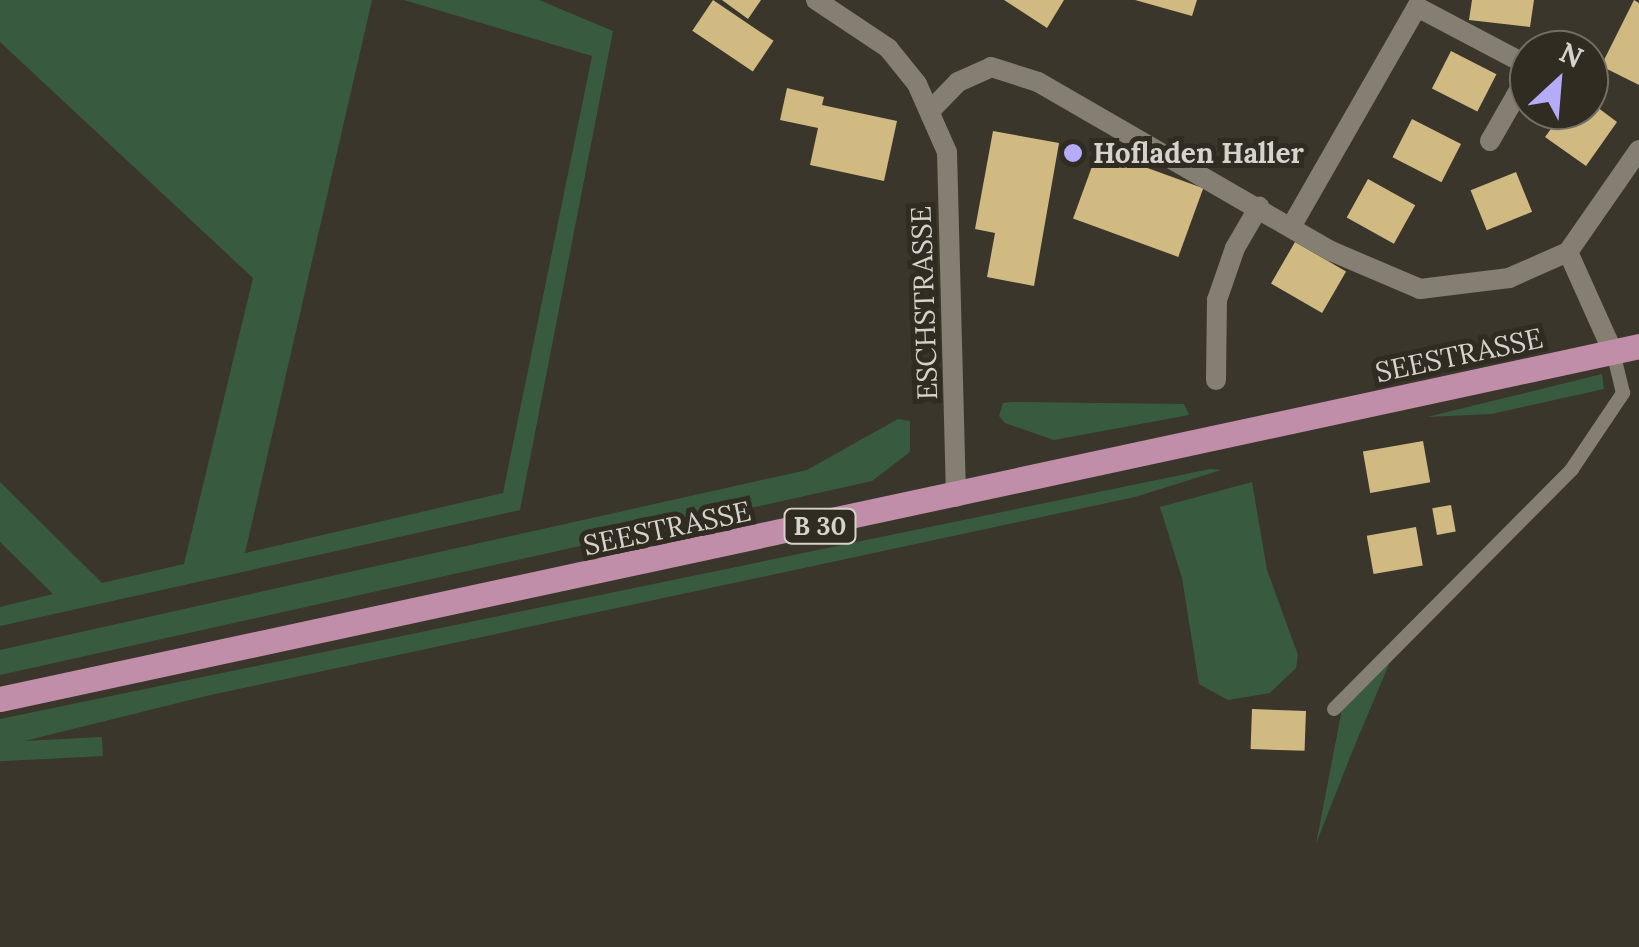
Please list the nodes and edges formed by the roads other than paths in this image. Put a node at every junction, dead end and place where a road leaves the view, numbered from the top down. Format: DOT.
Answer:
graph roads {
  1 [pos="816,0"];
  2 [pos="1509,59"];
  3 [pos="1509,106"];
  4 [pos="930,111"];
  5 [pos="1490,141"];
  6 [pos="1639,150"];
  7 [pos="1260,207"];
  8 [pos="1291,226"];
  9 [pos="1568,252"];
  10 [pos="1639,346"];
  11 [pos="1614,352"];
  12 [pos="1216,380"];
  13 [pos="956,496"];
  14 [pos="0,699"];
  15 [pos="1334,709"];
  1 -- 4 [label="street, ESCHSTRASSE"];
  2 -- 8 [label="street"];
  3 -- 5 [label="street"];
  4 -- 7 [label="street"];
  4 -- 13 [label="street, ESCHSTRASSE"];
  6 -- 9 [label="street"];
  7 -- 8 [label="street"];
  7 -- 12 [label="street"];
  8 -- 9 [label="street"];
  9 -- 11 [label="street"];
  10 -- 11 [label="main road, SEESTRASSE / B 30"];
  11 -- 13 [label="main road, SEESTRASSE / B 30"];
  11 -- 15 [label="lane"];
  13 -- 14 [label="main road, SEESTRASSE / B 30"];
}
